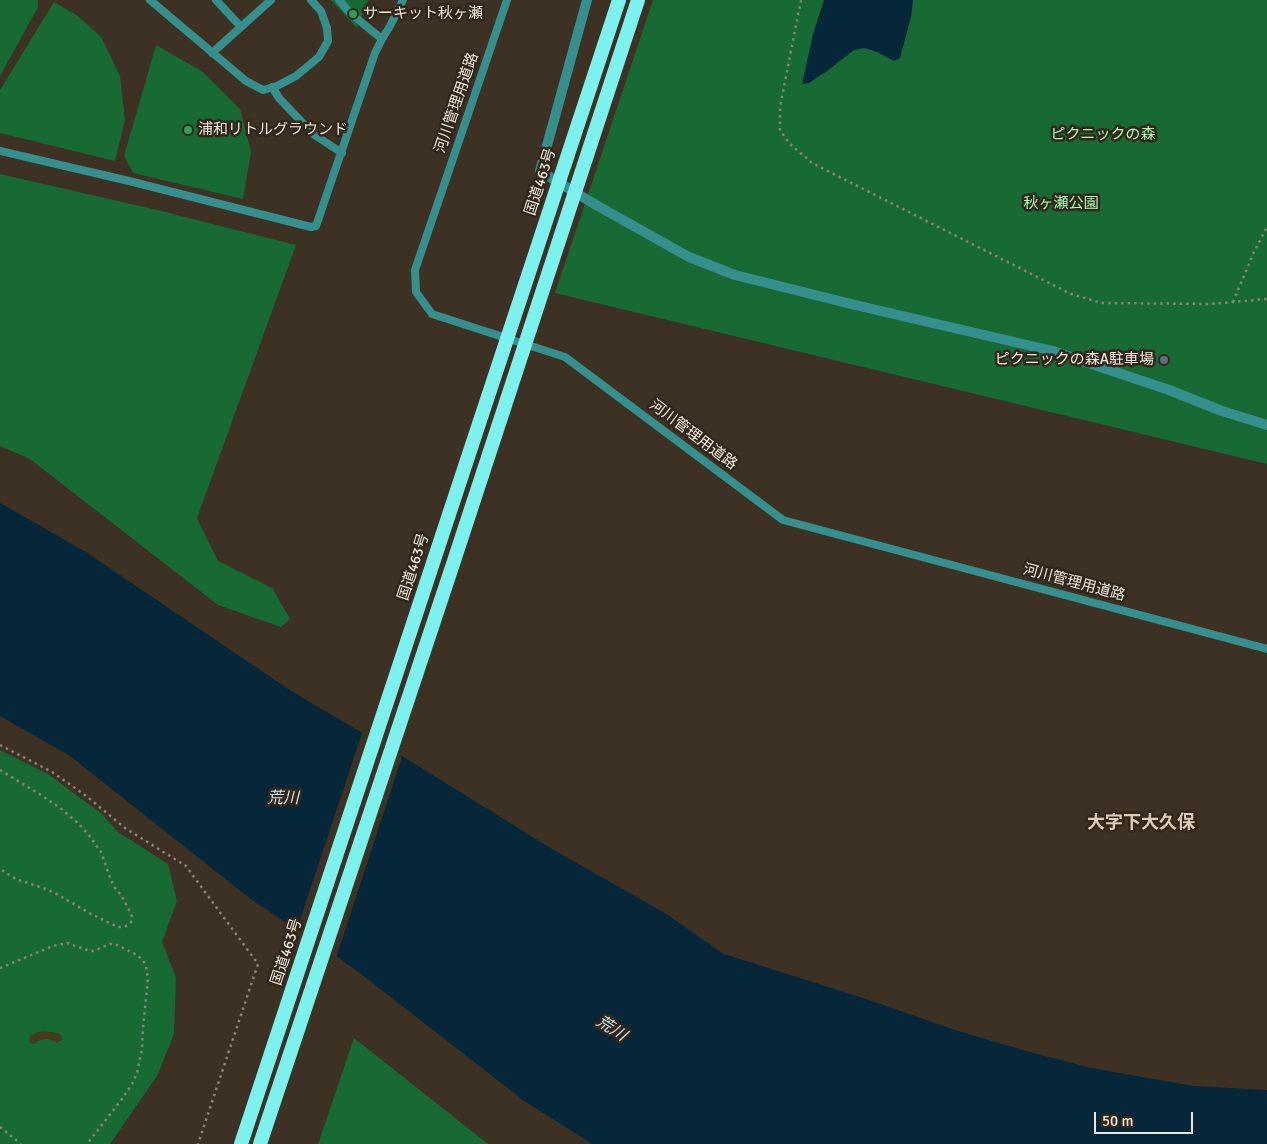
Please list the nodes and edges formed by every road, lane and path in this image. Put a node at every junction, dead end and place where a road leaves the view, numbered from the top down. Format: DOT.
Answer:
graph roads {
  1 [pos="150,0"];
  2 [pos="216,0"];
  3 [pos="271,0"];
  4 [pos="311,0"];
  5 [pos="403,0"];
  6 [pos="507,0"];
  7 [pos="587,0"];
  8 [pos="619,0"];
  9 [pos="638,0"];
  10 [pos="801,0"];
  11 [pos="342,2"];
  12 [pos="241,27"];
  13 [pos="382,39"];
  14 [pos="212,52"];
  15 [pos="272,88"];
  16 [pos="0,151"];
  17 [pos="342,153"];
  18 [pos="1267,227"];
  19 [pos="1267,299"];
  20 [pos="1232,302"];
  21 [pos="1267,425"];
  22 [pos="1267,649"];
  23 [pos="0,744"];
  24 [pos="0,770"];
  25 [pos="0,869"];
  26 [pos="0,968"];
  27 [pos="0,1127"];
  28 [pos="21,1144"];
  29 [pos="88,1144"];
  30 [pos="198,1144"];
  31 [pos="241,1144"];
  32 [pos="260,1144"];
  1 -- 14 [label="lane"];
  2 -- 12 [label="lane"];
  3 -- 12 [label="lane"];
  4 -- 15 [label="lane"];
  5 -- 13 [label="lane"];
  6 -- 22 [label="lane, 河川管理用道路"];
  7 -- 21 [label="street"];
  8 -- 31 [label="highway, 国道463号, bridge"];
  9 -- 32 [label="highway, bridge"];
  10 -- 20 [label="path"];
  11 -- 13 [label="lane"];
  12 -- 14 [label="lane"];
  13 -- 17 [label="lane"];
  14 -- 15 [label="lane"];
  15 -- 17 [label="lane"];
  16 -- 17 [label="lane"];
  18 -- 20 [label="path"];
  19 -- 20 [label="path"];
  23 -- 30 [label="path"];
  24 -- 25 [label="path"];
  26 -- 29 [label="path"];
  27 -- 28 [label="path"];
}
